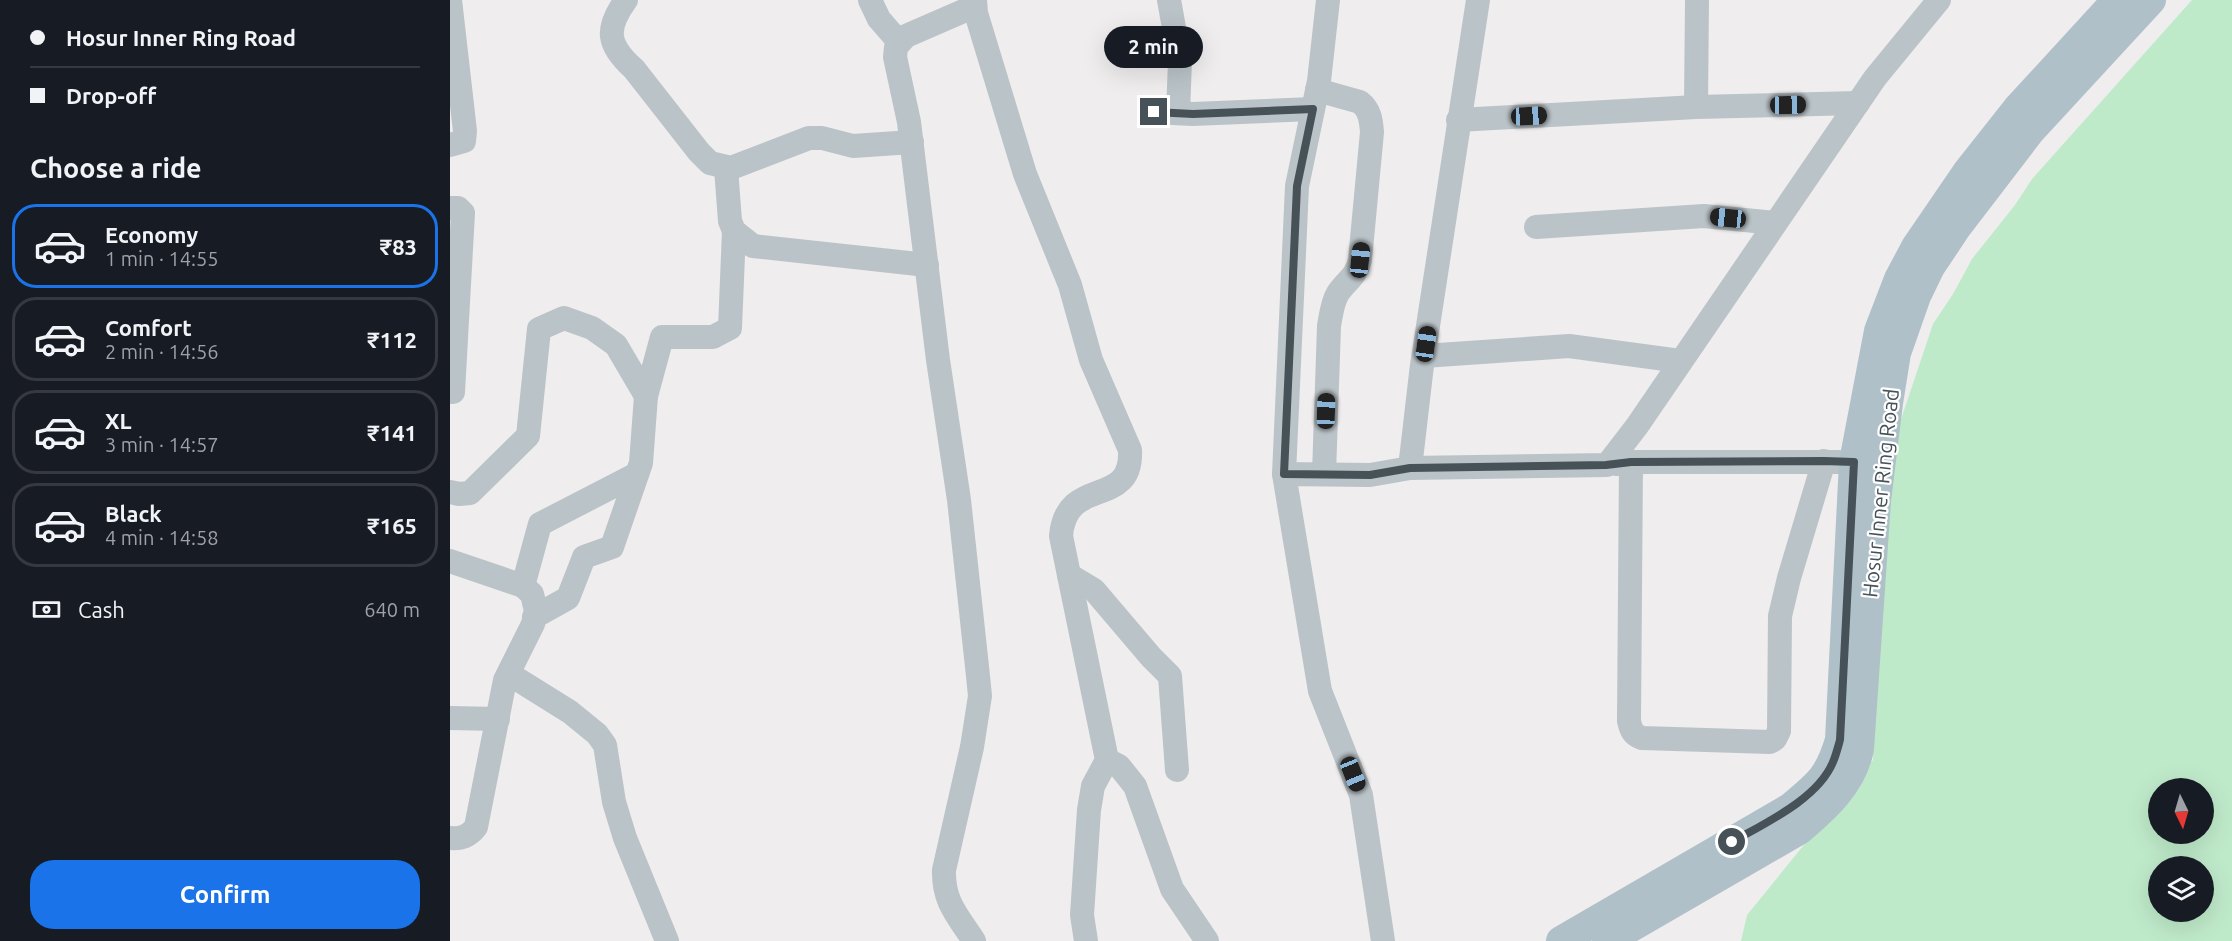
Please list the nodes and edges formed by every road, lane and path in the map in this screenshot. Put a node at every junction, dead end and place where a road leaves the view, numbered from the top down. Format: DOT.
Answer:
graph roads {
  1 [pos="450,0"];
  2 [pos="626,0"];
  3 [pos="870,0"];
  4 [pos="1169,0"];
  5 [pos="1328,0"];
  6 [pos="1478,0"];
  7 [pos="1696,0"];
  8 [pos="1939,0"];
  9 [pos="2117,0"];
  10 [pos="2151,0"];
  11 [pos="975,3"];
  12 [pos="899,42"];
  13 [pos="1315,99"];
  14 [pos="1858,104"];
  15 [pos="1696,106"];
  16 [pos="1154,112"];
  17 [pos="1178,113"];
  18 [pos="1458,120"];
  19 [pos="912,142"];
  20 [pos="450,145"];
  21 [pos="726,168"];
  22 [pos="450,208"];
  23 [pos="1775,223"];
  24 [pos="1536,227"];
  25 [pos="734,231"];
  26 [pos="927,265"];
  27 [pos="453,330"];
  28 [pos="1424,356"];
  29 [pos="1680,361"];
  30 [pos="453,392"];
  31 [pos="646,396"];
  32 [pos="1631,462"];
  33 [pos="1839,462"];
  34 [pos="1606,465"];
  35 [pos="1410,468"];
  36 [pos="637,474"];
  37 [pos="1284,474"];
  38 [pos="1324,474"];
  39 [pos="450,492"];
  40 [pos="450,561"];
  41 [pos="1069,575"];
  42 [pos="523,585"];
  43 [pos="534,617"];
  44 [pos="509,674"];
  45 [pos="450,718"];
  46 [pos="498,719"];
  47 [pos="1107,760"];
  48 [pos="1177,770"];
  49 [pos="450,838"];
  50 [pos="1617,938"];
  51 [pos="669,941"];
  52 [pos="974,941"];
  53 [pos="1086,941"];
  54 [pos="1207,941"];
  55 [pos="1383,941"];
  56 [pos="1561,941"];
  1 -- 20 [label="street"];
  2 -- 21 [label="street"];
  3 -- 12 [label="street"];
  4 -- 17 [label="street"];
  5 -- 13 [label="street"];
  6 -- 18 [label="street"];
  7 -- 15 [label="street"];
  8 -- 14 [label="street"];
  9 -- 33 [label="main road, Hosur Inner Ring Road"];
  10 -- 50 [label="main road, Hosur Inner Ring Road"];
  11 -- 12 [label="street"];
  11 -- 41 [label="street"];
  12 -- 19 [label="street"];
  13 -- 17 [label="street"];
  13 -- 37 [label="street"];
  13 -- 38 [label="street"];
  14 -- 15 [label="street"];
  14 -- 23 [label="street"];
  15 -- 18 [label="street"];
  16 -- 17 [label="street"];
  18 -- 28 [label="street"];
  19 -- 21 [label="street"];
  19 -- 26 [label="street"];
  21 -- 25 [label="street"];
  22 -- 27 [label="street"];
  23 -- 24 [label="street"];
  23 -- 29 [label="street"];
  25 -- 26 [label="street"];
  25 -- 31 [label="street"];
  26 -- 52 [label="street"];
  27 -- 30 [label="street"];
  28 -- 29 [label="street"];
  28 -- 35 [label="street"];
  29 -- 34 [label="street"];
  31 -- 36 [label="street"];
  31 -- 39 [label="street"];
  32 -- 33 [label="street"];
  32 -- 33 [label="street"];
  32 -- 34 [label="street"];
  33 -- 56 [label="main road, Hosur Inner Ring Road"];
  34 -- 35 [label="street"];
  35 -- 38 [label="street"];
  36 -- 42 [label="street"];
  36 -- 43 [label="street"];
  37 -- 38 [label="street"];
  37 -- 55 [label="street"];
  40 -- 42 [label="street"];
  41 -- 47 [label="street"];
  41 -- 48 [label="street"];
  42 -- 43 [label="street"];
  43 -- 44 [label="street"];
  44 -- 46 [label="street"];
  44 -- 51 [label="street"];
  45 -- 46 [label="street"];
  46 -- 49 [label="street"];
  47 -- 53 [label="street"];
  47 -- 54 [label="street"];
}
